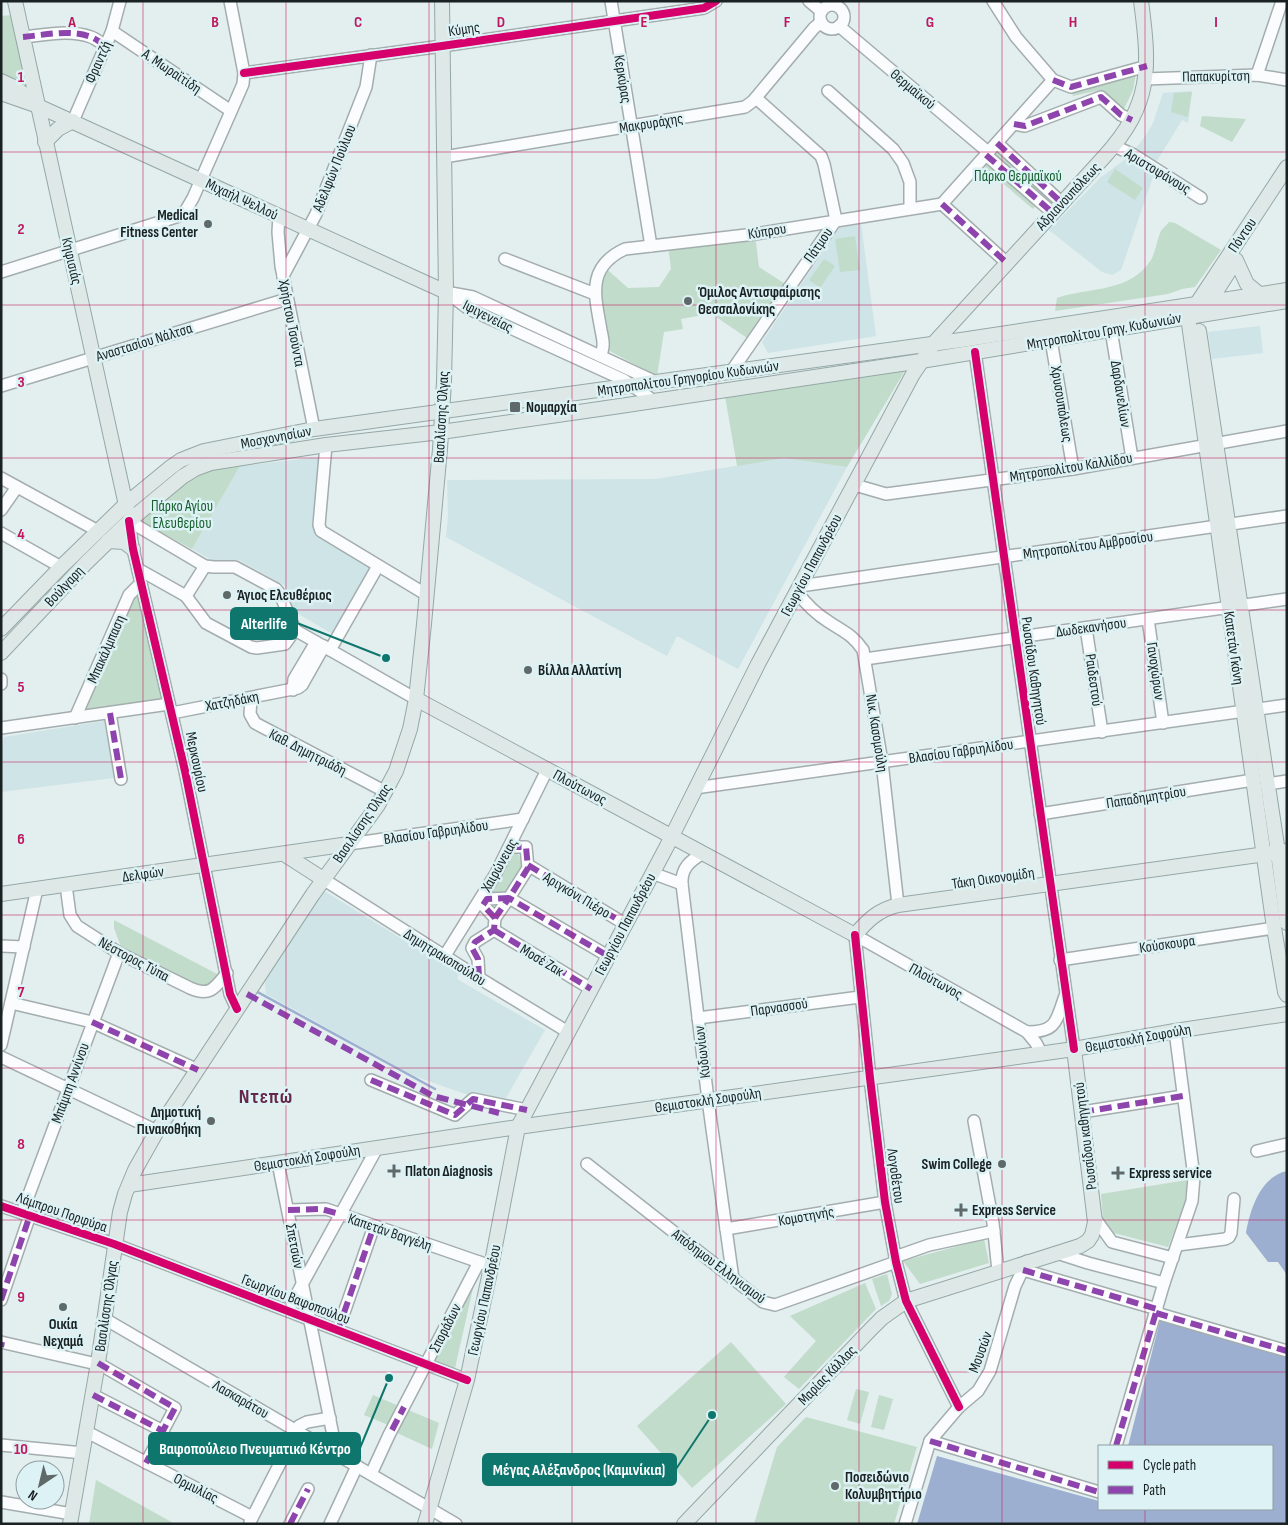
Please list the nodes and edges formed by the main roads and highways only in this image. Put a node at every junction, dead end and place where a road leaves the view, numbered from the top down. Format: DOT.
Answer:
graph roads {
  1 [pos="15,1"];
  2 [pos="442,1"];
  3 [pos="1141,1"];
  4 [pos="1,81"];
  5 [pos="1,93"];
  6 [pos="38,106"];
  7 [pos="73,122"];
  8 [pos="45,142"];
  9 [pos="1287,166"];
  10 [pos="1287,182"];
  11 [pos="1236,260"];
  12 [pos="446,292"];
  13 [pos="1259,294"];
  14 [pos="1286,301"];
  15 [pos="1203,306"];
  16 [pos="1188,316"];
  17 [pos="934,343"];
  18 [pos="921,361"];
  19 [pos="442,413"];
  20 [pos="441,432"];
  21 [pos="1211,444"];
  22 [pos="126,504"];
  23 [pos="129,521"];
  24 [pos="103,536"];
  25 [pos="133,549"];
  26 [pos="3,625"];
  27 [pos="1,653"];
  28 [pos="416,700"];
  29 [pos="1250,711"];
  30 [pos="671,836"];
  31 [pos="349,844"];
  32 [pos="1282,852"];
  33 [pos="284,854"];
  34 [pos="1264,854"];
  35 [pos="323,879"];
  36 [pos="1,894"];
  37 [pos="1280,926"];
  38 [pos="855,935"];
  39 [pos="1287,995"];
  40 [pos="1287,1014"];
  41 [pos="1074,1049"];
  42 [pos="518,1127"];
  43 [pos="129,1185"];
  44 [pos="1095,1220"];
  45 [pos="71,1519"];
  46 [pos="425,1524"];
  47 [pos="684,1524"];
  1 -- 6 [label="main road, Κηφισιάς"];
  2 -- 12 [label="main road, Βασιλίσσης Όλγας"];
  3 -- 17 [label="main road, Αδριανουπόλεως"];
  4 -- 6 [label="main road, Μιχαήλ Ψελλού"];
  5 -- 6 [label="main road, Μιχαήλ Ψελλού"];
  6 -- 7 [label="main road, Μιχαήλ Ψελλού"];
  6 -- 8 [label="main road, Κηφισιάς"];
  7 -- 8 [label="main road"];
  7 -- 12 [label="main road, Μιχαήλ Ψελλού"];
  8 -- 22 [label="main road, Κηφισιάς"];
  9 -- 15 [label="main road, Πόντου"];
  10 -- 11 [label="main road, Πόντου"];
  11 -- 13 [label="main road"];
  11 -- 15 [label="main road, Πόντου"];
  12 -- 19 [label="main road, Βασιλίσσης Όλγας"];
  13 -- 14 [label="main road, Μητροπολίτου Γρηγ. Κυδωνιών"];
  13 -- 15 [label="main road, Μητροπολίτου Γρηγ. Κυδωνιών"];
  14 -- 15 [label="main road, Μητροπολίτου Γρηγ. Κυδωνιών"];
  15 -- 16 [label="main road, Μητροπολίτου Γρηγ. Κυδωνιών"];
  15 -- 17 [label="main road"];
  15 -- 21 [label="main road, Καπετάν Γκόνη"];
  16 -- 18 [label="main road, Μητροπολίτου Γρηγ. Κυδωνιών"];
  16 -- 21 [label="main road, Καπετάν Γκόνη"];
  17 -- 18 [label="main road, Αδριανουπόλεως"];
  17 -- 19 [label="main road, Μητροπολίτου Γρηγορίου Κυδωνιών"];
  18 -- 20 [label="main road, Μητροπολίτου Γρηγορίου Κυδωνιών"];
  18 -- 30 [label="main road, Γεωργίου Παπανδρέου"];
  19 -- 20 [label="main road, Βασιλίσσης Όλγας"];
  19 -- 22 [label="main road, Μοσχονησίων"];
  20 -- 23 [label="main road, Μοσχονησίων"];
  20 -- 28 [label="main road, Βασιλίσσης Όλγας"];
  21 -- 29 [label="main road, Καπετάν Γκόνη"];
  22 -- 23 [label="main road, Κηφισιάς"];
  22 -- 24 [label="main road, Βούλγαρη"];
  23 -- 24 [label="main road, Βούλγαρη"];
  24 -- 25 [label="main road"];
  24 -- 26 [label="main road, Βούλγαρη"];
  24 -- 27 [label="main road, Βούλγαρη"];
  28 -- 30 [label="main road, Πλούτωνος"];
  28 -- 31 [label="main road, Βασιλίσσης Όλγας"];
  29 -- 32 [label="main road, Καπετάν Γκόνη"];
  29 -- 34 [label="main road, Καπετάν Γκόνη"];
  30 -- 38 [label="main road, Πλούτωνος"];
  30 -- 42 [label="main road, Γεωργίου Παπανδρέου"];
  31 -- 33 [label="main road, Δελφών"];
  31 -- 35 [label="main road, Βασιλίσσης Όλγας"];
  32 -- 34 [label="main road, Τάκη Οικονομίδη"];
  32 -- 37 [label="main road, Καπετάν Γκόνη"];
  33 -- 35 [label="main road"];
  33 -- 36 [label="main road, Δελφών"];
  34 -- 37 [label="main road, Καπετάν Γκόνη"];
  34 -- 38 [label="main road, Τάκη Οικονομίδη"];
  35 -- 43 [label="main road, Βασιλίσσης Όλγας"];
  37 -- 39 [label="main road, Καπετάν Γκόνη"];
  40 -- 41 [label="main road, Θεμιστοκλή Σοφούλη"];
  41 -- 42 [label="main road, Θεμιστοκλή Σοφούλη"];
  41 -- 44 [label="main road, Ρωσσίδου καθηγητού"];
  42 -- 43 [label="main road, Θεμιστοκλή Σοφούλη"];
  42 -- 46 [label="main road, Γεωργίου Παπανδρέου"];
  43 -- 45 [label="main road, Βασιλίσσης Όλγας"];
  44 -- 47 [label="main road, Μαρίας Κάλλας"];
}
